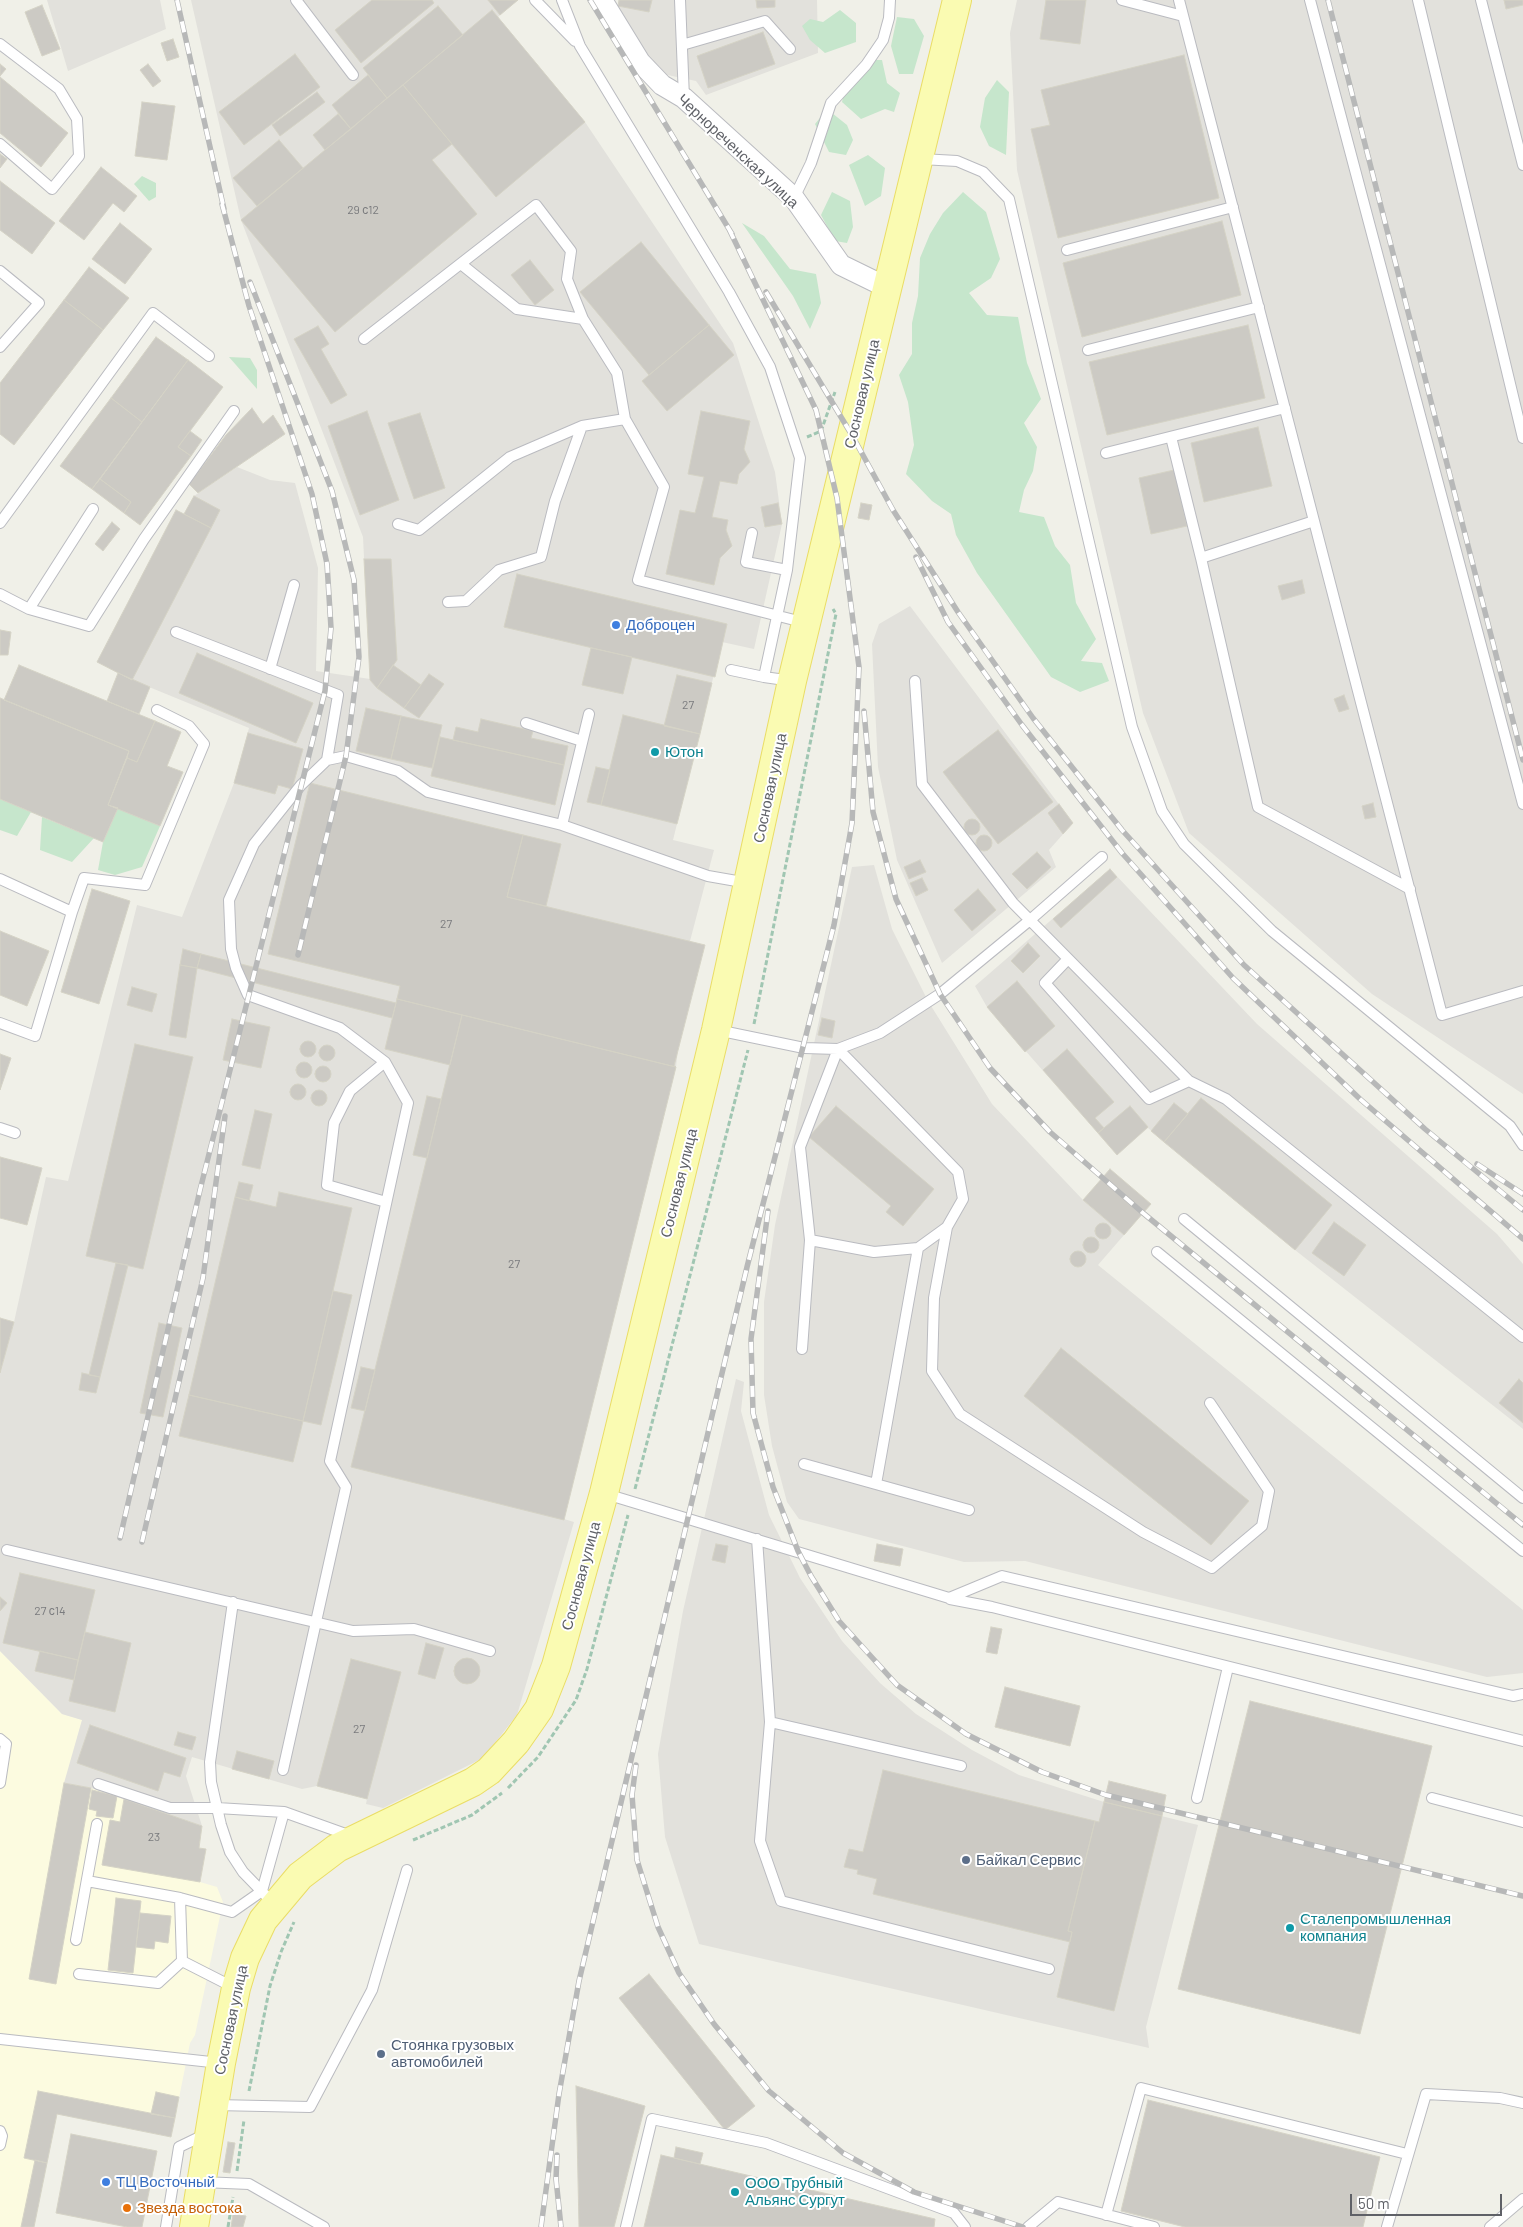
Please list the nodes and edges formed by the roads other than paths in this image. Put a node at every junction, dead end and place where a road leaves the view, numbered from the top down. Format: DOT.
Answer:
graph roads {
  1 [pos="535,0"];
  2 [pos="562,0"];
  3 [pos="602,0"];
  4 [pos="680,0"];
  5 [pos="890,0"];
  6 [pos="958,0"];
  7 [pos="1122,0"];
  8 [pos="1179,0"];
  9 [pos="1310,0"];
  10 [pos="1418,0"];
  11 [pos="1481,0"];
  12 [pos="298,1"];
  13 [pos="1183,16"];
  14 [pos="0,44"];
  15 [pos="682,45"];
  16 [pos="580,46"];
  17 [pos="790,49"];
  18 [pos="353,74"];
  19 [pos="684,98"];
  20 [pos="0,144"];
  21 [pos="920,158"];
  22 [pos="1523,165"];
  23 [pos="794,198"];
  24 [pos="1233,206"];
  25 [pos="1066,250"];
  26 [pos="461,264"];
  27 [pos="0,271"];
  28 [pos="888,288"];
  29 [pos="1259,307"];
  30 [pos="583,319"];
  31 [pos="364,340"];
  32 [pos="0,347"];
  33 [pos="1088,350"];
  34 [pos="209,356"];
  35 [pos="1285,408"];
  36 [pos="234,411"];
  37 [pos="625,419"];
  38 [pos="582,426"];
  39 [pos="1172,437"];
  40 [pos="1523,438"];
  41 [pos="1106,453"];
  42 [pos="93,509"];
  43 [pos="1314,521"];
  44 [pos="0,523"];
  45 [pos="398,524"];
  46 [pos="752,533"];
  47 [pos="1201,558"];
  48 [pos="787,570"];
  49 [pos="294,585"];
  50 [pos="0,594"];
  51 [pos="448,602"];
  52 [pos="29,609"];
  53 [pos="810,611"];
  54 [pos="777,614"];
  55 [pos="176,632"];
  56 [pos="270,669"];
  57 [pos="731,670"];
  58 [pos="764,677"];
  59 [pos="792,681"];
  60 [pos="915,681"];
  61 [pos="157,710"];
  62 [pos="589,714"];
  63 [pos="526,723"];
  64 [pos="582,741"];
  65 [pos="327,760"];
  66 [pos="1523,804"];
  67 [pos="562,825"];
  68 [pos="1102,857"];
  69 [pos="0,879"];
  70 [pos="750,883"];
  71 [pos="1410,889"];
  72 [pos="72,912"];
  73 [pos="1030,920"];
  74 [pos="1068,958"];
  75 [pos="1523,991"];
  76 [pos="0,1023"];
  77 [pos="716,1030"];
  78 [pos="838,1049"];
  79 [pos="385,1062"];
  80 [pos="1189,1081"];
  81 [pos="1510,1126"];
  82 [pos="0,1128"];
  83 [pos="1523,1129"];
  84 [pos="15,1133"];
  85 [pos="1523,1145"];
  86 [pos="386,1202"];
  87 [pos="1184,1219"];
  88 [pos="947,1227"];
  89 [pos="810,1240"];
  90 [pos="918,1248"];
  91 [pos="1157,1252"];
  92 [pos="1523,1337"];
  93 [pos="802,1350"];
  94 [pos="1210,1403"];
  95 [pos="804,1464"];
  96 [pos="876,1484"];
  97 [pos="604,1493"];
  98 [pos="1523,1498"];
  99 [pos="969,1510"];
  100 [pos="757,1539"];
  101 [pos="7,1550"];
  102 [pos="1523,1551"];
  103 [pos="949,1598"];
  104 [pos="233,1602"];
  105 [pos="316,1622"];
  106 [pos="490,1651"];
  107 [pos="1228,1666"];
  108 [pos="1523,1694"];
  109 [pos="770,1722"];
  110 [pos="0,1739"];
  111 [pos="1523,1741"];
  112 [pos="961,1766"];
  113 [pos="283,1770"];
  114 [pos="0,1783"];
  115 [pos="98,1784"];
  116 [pos="1197,1798"];
  117 [pos="1432,1798"];
  118 [pos="217,1808"];
  119 [pos="284,1812"];
  120 [pos="1523,1822"];
  121 [pos="97,1824"];
  122 [pos="354,1838"];
  123 [pos="407,1870"];
  124 [pos="87,1881"];
  125 [pos="180,1898"];
  126 [pos="278,1904"];
  127 [pos="76,1940"];
  128 [pos="182,1961"];
  129 [pos="1049,1969"];
  130 [pos="79,1974"];
  131 [pos="236,1988"];
  132 [pos="0,2039"];
  133 [pos="221,2063"];
  134 [pos="1523,2103"];
  135 [pos="214,2105"];
  136 [pos="209,2132"];
  137 [pos="1407,2154"];
  138 [pos="201,2182"];
  139 [pos="1523,2198"];
  140 [pos="1106,2215"];
  141 [pos="166,2227"];
  142 [pos="194,2227"];
  143 [pos="324,2227"];
  144 [pos="626,2227"];
  145 [pos="966,2227"];
  146 [pos="1028,2227"];
  147 [pos="1154,2227"];
  148 [pos="1387,2227"];
  149 [pos="1490,2227"];
  1 -- 16 [label="lane"];
  2 -- 16 [label="lane"];
  3 -- 19 [label="street, Чернореченская улица"];
  4 -- 15 [label="lane"];
  5 -- 23 [label="lane"];
  6 -- 21 [label="main road, Сосновая улица"];
  7 -- 13 [label="lane"];
  8 -- 13 [label="lane"];
  9 -- 66 [label="lane"];
  10 -- 40 [label="lane"];
  11 -- 22 [label="lane"];
  12 -- 18 [label="lane"];
  13 -- 24 [label="lane"];
  14 -- 20 [label="lane"];
  15 -- 17 [label="lane"];
  15 -- 19 [label="lane"];
  16 -- 48 [label="lane"];
  19 -- 23 [label="street, Чернореченская улица"];
  21 -- 28 [label="main road, Сосновая улица"];
  21 -- 81 [label="lane"];
  23 -- 28 [label="street, Чернореченская улица"];
  24 -- 25 [label="lane"];
  24 -- 29 [label="lane"];
  26 -- 30 [label="lane"];
  26 -- 30 [label="lane"];
  26 -- 31 [label="lane"];
  27 -- 32 [label="lane"];
  28 -- 53 [label="main road, Сосновая улица"];
  29 -- 33 [label="lane"];
  29 -- 35 [label="lane"];
  30 -- 37 [label="lane"];
  34 -- 44 [label="lane"];
  35 -- 39 [label="lane"];
  35 -- 43 [label="lane"];
  36 -- 52 [label="lane"];
  37 -- 38 [label="lane"];
  37 -- 54 [label="lane"];
  38 -- 45 [label="lane"];
  38 -- 51 [label="lane"];
  39 -- 41 [label="lane"];
  39 -- 47 [label="lane"];
  42 -- 52 [label="lane"];
  43 -- 47 [label="lane"];
  43 -- 71 [label="lane"];
  46 -- 48 [label="lane"];
  47 -- 71 [label="lane"];
  48 -- 54 [label="lane"];
  49 -- 56 [label="lane"];
  50 -- 52 [label="lane"];
  53 -- 54 [label="lane"];
  53 -- 59 [label="main road, Сосновая улица"];
  54 -- 58 [label="lane"];
  55 -- 56 [label="lane"];
  56 -- 65 [label="lane"];
  57 -- 58 [label="lane"];
  58 -- 59 [label="lane"];
  59 -- 70 [label="main road, Сосновая улица"];
  60 -- 73 [label="lane"];
  61 -- 72 [label="lane"];
  62 -- 64 [label="lane"];
  63 -- 64 [label="lane"];
  64 -- 67 [label="lane"];
  65 -- 67 [label="lane"];
  65 -- 79 [label="lane"];
  67 -- 70 [label="lane"];
  68 -- 73 [label="lane"];
  69 -- 72 [label="lane"];
  70 -- 77 [label="main road, Сосновая улица"];
  71 -- 75 [label="lane"];
  72 -- 76 [label="lane"];
  73 -- 74 [label="lane"];
  73 -- 78 [label="lane"];
  74 -- 80 [label="lane"];
  74 -- 80 [label="lane"];
  77 -- 78 [label="lane"];
  77 -- 97 [label="main road, Сосновая улица"];
  78 -- 88 [label="lane"];
  78 -- 89 [label="lane"];
  79 -- 86 [label="lane"];
  79 -- 86 [label="lane"];
  80 -- 92 [label="lane"];
  81 -- 83 [label="lane"];
  81 -- 85 [label="lane"];
  82 -- 84 [label="lane"];
  86 -- 105 [label="lane"];
  87 -- 98 [label="lane"];
  88 -- 90 [label="lane"];
  88 -- 94 [label="lane"];
  89 -- 90 [label="lane"];
  89 -- 93 [label="lane"];
  90 -- 96 [label="lane"];
  91 -- 102 [label="lane"];
  95 -- 96 [label="lane"];
  96 -- 99 [label="lane"];
  97 -- 100 [label="lane"];
  97 -- 122 [label="main road, Сосновая улица"];
  100 -- 103 [label="lane"];
  100 -- 109 [label="lane"];
  101 -- 104 [label="lane"];
  103 -- 107 [label="lane"];
  103 -- 108 [label="lane"];
  104 -- 105 [label="lane"];
  104 -- 118 [label="lane"];
  105 -- 106 [label="lane"];
  105 -- 113 [label="lane"];
  107 -- 111 [label="lane"];
  107 -- 116 [label="lane"];
  109 -- 112 [label="lane"];
  109 -- 129 [label="lane"];
  110 -- 114 [label="lane"];
  115 -- 118 [label="lane"];
  117 -- 120 [label="lane"];
  118 -- 119 [label="lane"];
  118 -- 126 [label="lane"];
  119 -- 122 [label="lane"];
  119 -- 126 [label="lane"];
  121 -- 124 [label="lane"];
  122 -- 126 [label="main road, Сосновая улица"];
  123 -- 135 [label="lane"];
  124 -- 125 [label="lane"];
  124 -- 127 [label="lane"];
  125 -- 126 [label="lane"];
  125 -- 128 [label="lane"];
  126 -- 131 [label="main road, Сосновая улица"];
  128 -- 130 [label="lane"];
  128 -- 131 [label="lane"];
  131 -- 133 [label="main road, Сосновая улица"];
  132 -- 133 [label="lane"];
  133 -- 135 [label="main road, Сосновая улица"];
  134 -- 137 [label="lane"];
  135 -- 136 [label="main road, Сосновая улица"];
  136 -- 138 [label="main road, Сосновая улица"];
  136 -- 141 [label="lane"];
  137 -- 140 [label="lane"];
  137 -- 148 [label="lane"];
  138 -- 142 [label="main road, Сосновая улица"];
  138 -- 143 [label="lane"];
  139 -- 149 [label="lane"];
  140 -- 146 [label="lane"];
  140 -- 147 [label="lane"];
  144 -- 145 [label="lane"];
}
